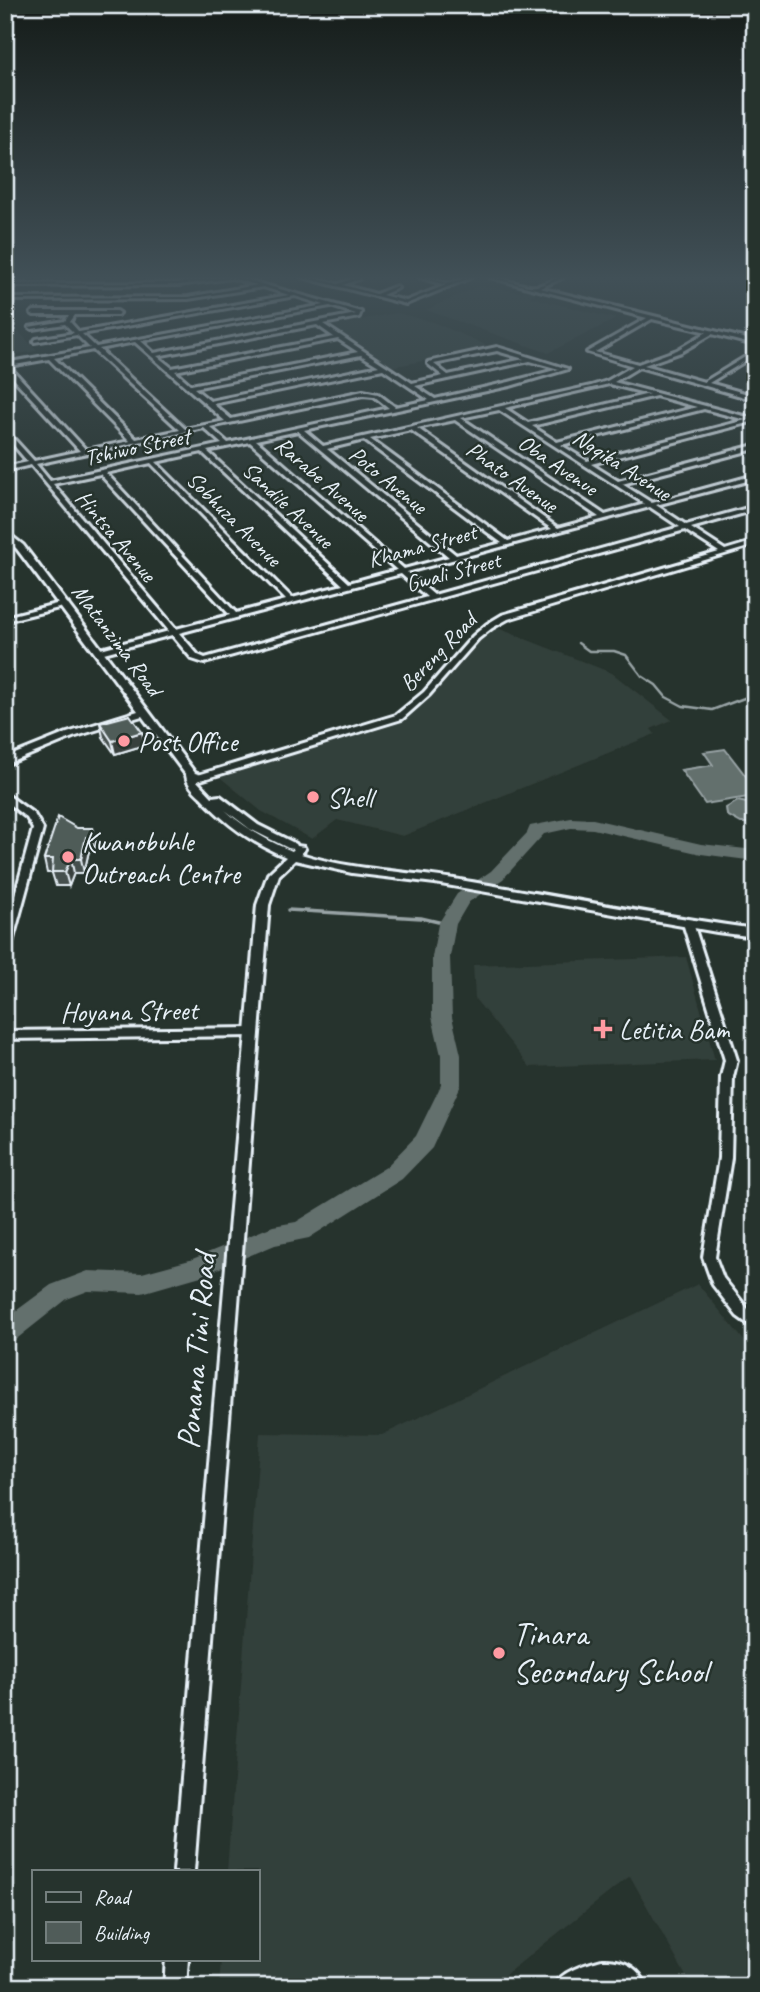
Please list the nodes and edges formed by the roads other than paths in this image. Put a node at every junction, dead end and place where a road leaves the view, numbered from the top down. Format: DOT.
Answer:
graph roads {
  1 [pos="10,370"];
  2 [pos="63,370"];
  3 [pos="118,370"];
  4 [pos="170,370"];
  5 [pos="276,370"];
  6 [pos="370,370"];
  7 [pos="388,370"];
  8 [pos="438,370"];
  9 [pos="479,370"];
  10 [pos="565,370"];
  11 [pos="630,370"];
  12 [pos="652,370"];
  13 [pos="727,370"];
  14 [pos="447,377"];
  15 [pos="609,382"];
  16 [pos="510,384"];
  17 [pos="704,384"];
  18 [pos="411,385"];
  19 [pos="190,387"];
  20 [pos="518,389"];
  21 [pos="659,394"];
  22 [pos="527,395"];
  23 [pos="754,397"];
  24 [pos="433,400"];
  25 [pos="536,400"];
  26 [pos="209,403"];
  27 [pos="705,407"];
  28 [pos="500,408"];
  29 [pos="394,409"];
  30 [pos="457,418"];
  31 [pos="754,420"];
  32 [pos="229,421"];
  33 [pos="528,425"];
  34 [pos="205,426"];
  35 [pos="412,428"];
  36 [pos="300,430"];
  37 [pos="5,431"];
  38 [pos="184,431"];
  39 [pos="366,439"];
  40 [pos="252,440"];
  41 [pos="134,441"];
  42 [pos="557,444"];
  43 [pos="227,445"];
  44 [pos="755,447"];
  45 [pos="322,448"];
  46 [pos="204,451"];
  47 [pos="84,452"];
  48 [pos="152,461"];
  49 [pos="32,463"];
  50 [pos="586,463"];
  51 [pos="5,469"];
  52 [pos="102,472"];
  53 [pos="755,477"];
  54 [pos="50,483"];
  55 [pos="618,484"];
  56 [pos="650,505"];
  57 [pos="755,508"];
  58 [pos="604,517"];
  59 [pos="685,527"];
  60 [pos="556,530"];
  61 [pos="5,533"];
  62 [pos="507,543"];
  63 [pos="755,543"];
  64 [pos="724,552"];
  65 [pos="454,557"];
  66 [pos="401,571"];
  67 [pos="348,585"];
  68 [pos="433,598"];
  69 [pos="291,601"];
  70 [pos="64,604"];
  71 [pos="234,615"];
  72 [pos="5,619"];
  73 [pos="173,632"];
  74 [pos="100,652"];
  75 [pos="145,712"];
  76 [pos="5,762"];
  77 [pos="193,777"];
  78 [pos="5,796"];
  79 [pos="297,852"];
  80 [pos="688,923"];
  81 [pos="755,933"];
  82 [pos="5,950"];
  83 [pos="254,1032"];
  84 [pos="5,1035"];
  85 [pos="237,1227"];
  86 [pos="233,1276"];
  87 [pos="755,1323"];
  88 [pos="184,1870"];
  89 [pos="177,1960"];
  90 [pos="175,1987"];
  91 [pos="563,1987"];
  92 [pos="638,1987"];
  1 -- 47 [label="street"];
  2 -- 41 [label="street"];
  3 -- 38 [label="street"];
  4 -- 19 [label="street"];
  5 -- 19 [label="street"];
  6 -- 26 [label="street"];
  7 -- 18 [label="street"];
  8 -- 14 [label="street"];
  9 -- 14 [label="street"];
  10 -- 16 [label="street, Tshiwo Street"];
  11 -- 15 [label="street"];
  12 -- 17 [label="street"];
  13 -- 17 [label="street"];
  14 -- 18 [label="street"];
  15 -- 21 [label="street"];
  15 -- 25 [label="street"];
  16 -- 20 [label="street"];
  16 -- 24 [label="street, Tshiwo Street"];
  17 -- 23 [label="street"];
  18 -- 24 [label="street"];
  19 -- 26 [label="street"];
  21 -- 27 [label="street"];
  21 -- 33 [label="street"];
  22 -- 25 [label="street"];
  24 -- 29 [label="street, Tshiwo Street"];
  25 -- 28 [label="street"];
  26 -- 32 [label="street"];
  27 -- 31 [label="street"];
  27 -- 42 [label="street"];
  28 -- 30 [label="street"];
  28 -- 33 [label="street, Ngqika Avenue"];
  29 -- 32 [label="street"];
  29 -- 36 [label="street, Tshiwo Street"];
  30 -- 35 [label="street"];
  30 -- 58 [label="street, Oba Avenue"];
  31 -- 50 [label="street"];
  32 -- 34 [label="street"];
  33 -- 42 [label="street, Ngqika Avenue"];
  34 -- 38 [label="street"];
  34 -- 43 [label="street"];
  35 -- 39 [label="street"];
  35 -- 60 [label="street, Phato Avenue"];
  36 -- 40 [label="street, Tshiwo Street"];
  36 -- 45 [label="street, Poto Avenue"];
  37 -- 49 [label="street, Hintsa Avenue"];
  38 -- 41 [label="street"];
  39 -- 45 [label="street"];
  39 -- 62 [label="street"];
  40 -- 43 [label="street, Tshiwo Street"];
  40 -- 66 [label="street, Rarabe Avenue"];
  41 -- 47 [label="street"];
  42 -- 50 [label="street, Ngqika Avenue"];
  43 -- 46 [label="street, Tshiwo Street"];
  44 -- 55 [label="street"];
  45 -- 65 [label="street, Poto Avenue"];
  46 -- 48 [label="street, Tshiwo Street"];
  46 -- 67 [label="street, Sandile Avenue"];
  47 -- 49 [label="street"];
  48 -- 52 [label="street, Tshiwo Street"];
  48 -- 69 [label="street, Sobhuza Avenue"];
  49 -- 51 [label="street"];
  49 -- 54 [label="street, Hintsa Avenue"];
  50 -- 55 [label="street, Ngqika Avenue"];
  52 -- 54 [label="street, Tshiwo Street"];
  52 -- 71 [label="street"];
  53 -- 56 [label="street, Khama Street"];
  54 -- 73 [label="street, Hintsa Avenue"];
  55 -- 56 [label="street, Ngqika Avenue"];
  56 -- 58 [label="street, Khama Street"];
  56 -- 59 [label="street, Ngqika Avenue"];
  57 -- 59 [label="street, Gwali Street"];
  58 -- 60 [label="street, Khama Street"];
  59 -- 64 [label="street, Ngqika Avenue"];
  59 -- 68 [label="street, Gwali Street"];
  60 -- 62 [label="street, Khama Street"];
  61 -- 70 [label="street, Matanzima Road"];
  62 -- 65 [label="street, Khama Street"];
  63 -- 64 [label="street, Bereng Road"];
  64 -- 77 [label="street, Bereng Road"];
  65 -- 66 [label="street, Khama Street"];
  66 -- 67 [label="street, Khama Street"];
  66 -- 68 [label="street, Rarabe Avenue"];
  67 -- 69 [label="street, Khama Street"];
  68 -- 73 [label="street, Gwali Street"];
  69 -- 71 [label="street, Khama Street"];
  70 -- 72 [label="street"];
  70 -- 74 [label="street, Matanzima Road"];
  71 -- 73 [label="street, Khama Street"];
  73 -- 74 [label="street, Khama Street"];
  74 -- 75 [label="street, Matanzima Road"];
  75 -- 76 [label="street"];
  75 -- 77 [label="street, Matanzima Road"];
  77 -- 79 [label="street, Matanzima Road"];
  78 -- 82 [label="street"];
  79 -- 80 [label="street, Matanzima Road"];
  79 -- 83 [label="street, Ponana Tini Road"];
  80 -- 81 [label="street, Matanzima Road"];
  80 -- 87 [label="street"];
  83 -- 84 [label="street, Hoyana Street"];
  83 -- 85 [label="street, Ponana Tini Road"];
  85 -- 86 [label="street, Ponana Tini Road"];
  86 -- 88 [label="street, Ponana Tini Road"];
  89 -- 90 [label="street"];
  91 -- 92 [label="street"];
}
